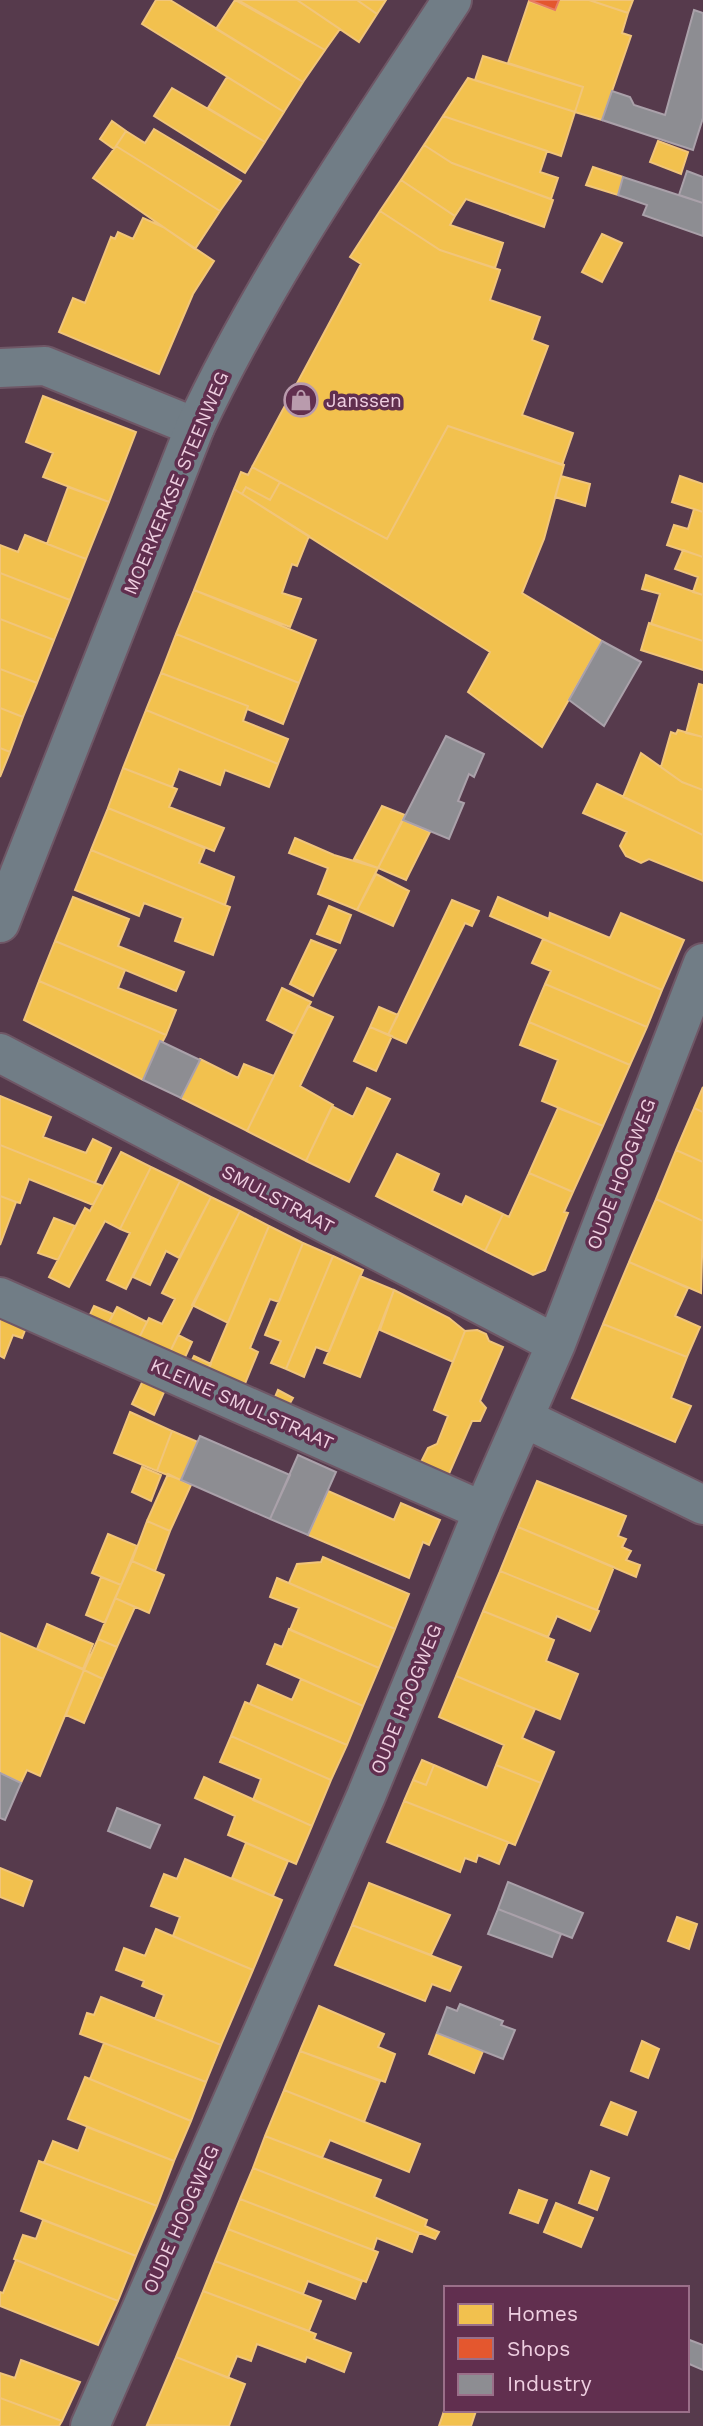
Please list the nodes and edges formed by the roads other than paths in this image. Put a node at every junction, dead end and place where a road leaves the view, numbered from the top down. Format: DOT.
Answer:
graph roads {
  1 [pos="452,0"];
  2 [pos="0,368"];
  3 [pos="195,427"];
  4 [pos="0,923"];
  5 [pos="703,963"];
  6 [pos="0,1053"];
  7 [pos="0,1297"];
  8 [pos="556,1344"];
  9 [pos="524,1418"];
  10 [pos="703,1505"];
  11 [pos="483,1511"];
  12 [pos="90,2426"];
  1 -- 3 [label="street, MOERKERKSE STEENWEG"];
  2 -- 3 [label="street"];
  3 -- 4 [label="street, MOERKERKSE STEENWEG"];
  5 -- 8 [label="street, OUDE HOOGWEG"];
  6 -- 8 [label="street, SMULSTRAAT"];
  7 -- 11 [label="street, KLEINE SMULSTRAAT"];
  8 -- 9 [label="street, OUDE HOOGWEG"];
  9 -- 10 [label="street"];
  9 -- 11 [label="street, OUDE HOOGWEG"];
  11 -- 12 [label="street, OUDE HOOGWEG"];
}
